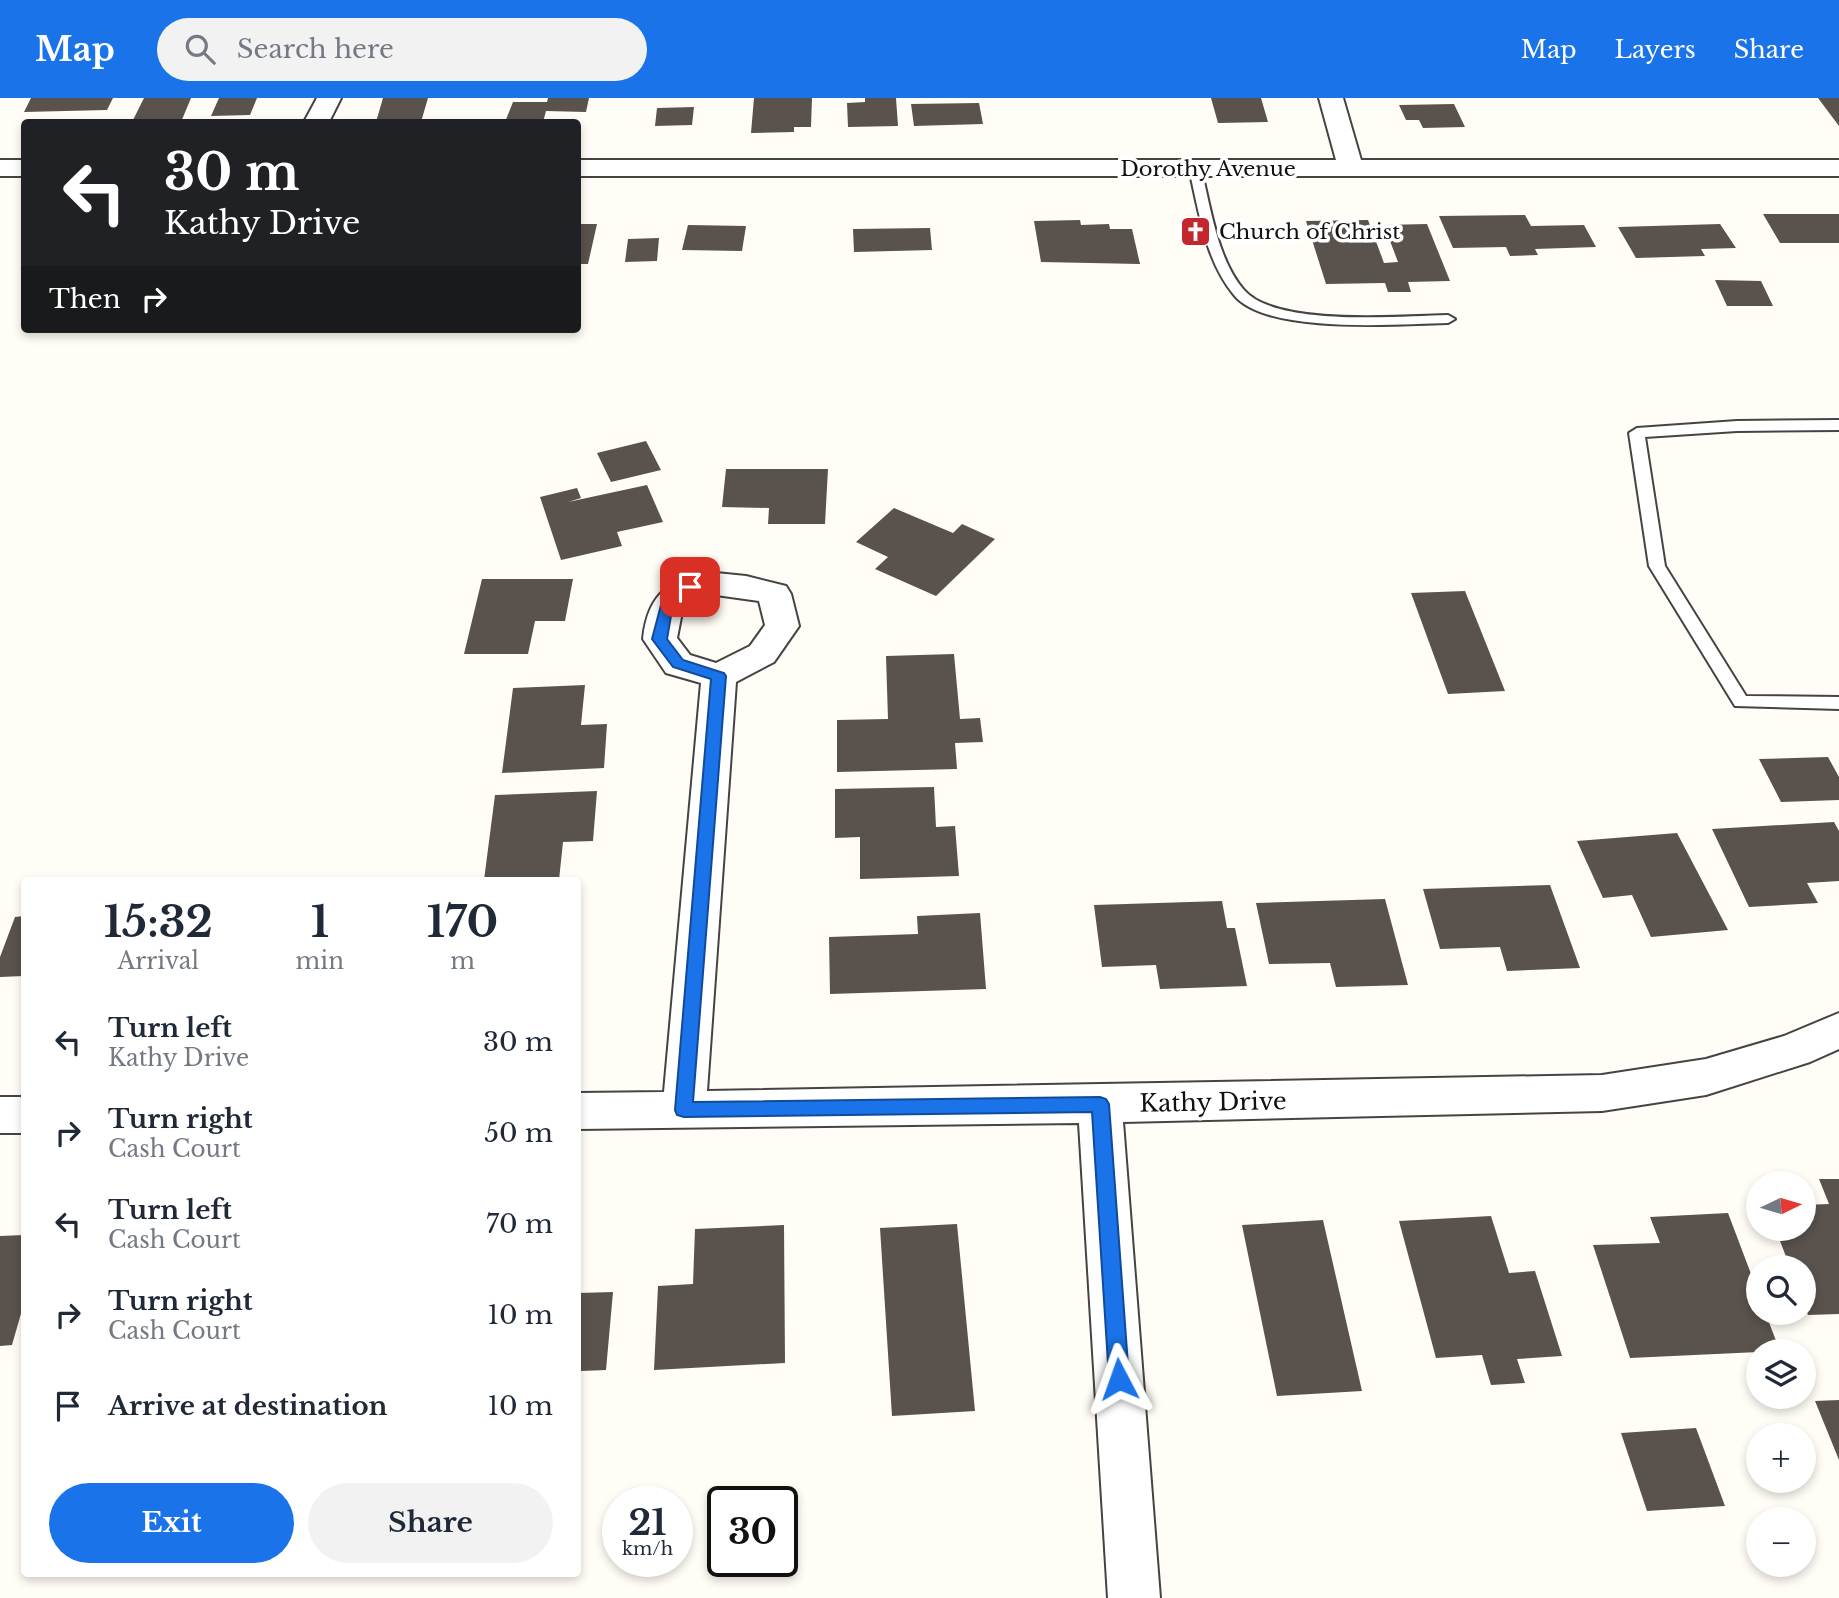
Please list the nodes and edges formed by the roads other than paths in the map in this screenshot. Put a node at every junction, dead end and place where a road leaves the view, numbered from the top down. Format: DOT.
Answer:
graph roads {
  1 [pos="329,98"];
  2 [pos="1331,98"];
  3 [pos="318,119"];
  4 [pos="581,168"];
  5 [pos="1839,168"];
  6 [pos="0,169"];
  7 [pos="21,169"];
  8 [pos="1195,169"];
  9 [pos="1351,169"];
  10 [pos="1448,319"];
  11 [pos="1839,425"];
  12 [pos="719,676"];
  13 [pos="1839,703"];
  14 [pos="1839,1030"];
  15 [pos="1100,1104"];
  16 [pos="684,1110"];
  17 [pos="581,1111"];
  18 [pos="0,1115"];
  19 [pos="21,1115"];
  20 [pos="1134,1598"];
  1 -- 3 [label="street"];
  2 -- 9 [label="street"];
  4 -- 8 [label="street, Dorothy Avenue"];
  5 -- 9 [label="street, Dorothy Avenue"];
  6 -- 7 [label="street"];
  8 -- 9 [label="street, Dorothy Avenue"];
  8 -- 10 [label="lane"];
  11 -- 13 [label="lane"];
  12 -- 16 [label="street"];
  14 -- 15 [label="street, Kathy Drive"];
  15 -- 16 [label="street, Kathy Drive"];
  15 -- 20 [label="street"];
  16 -- 17 [label="street, Kathy Drive"];
  18 -- 19 [label="street"];
}
